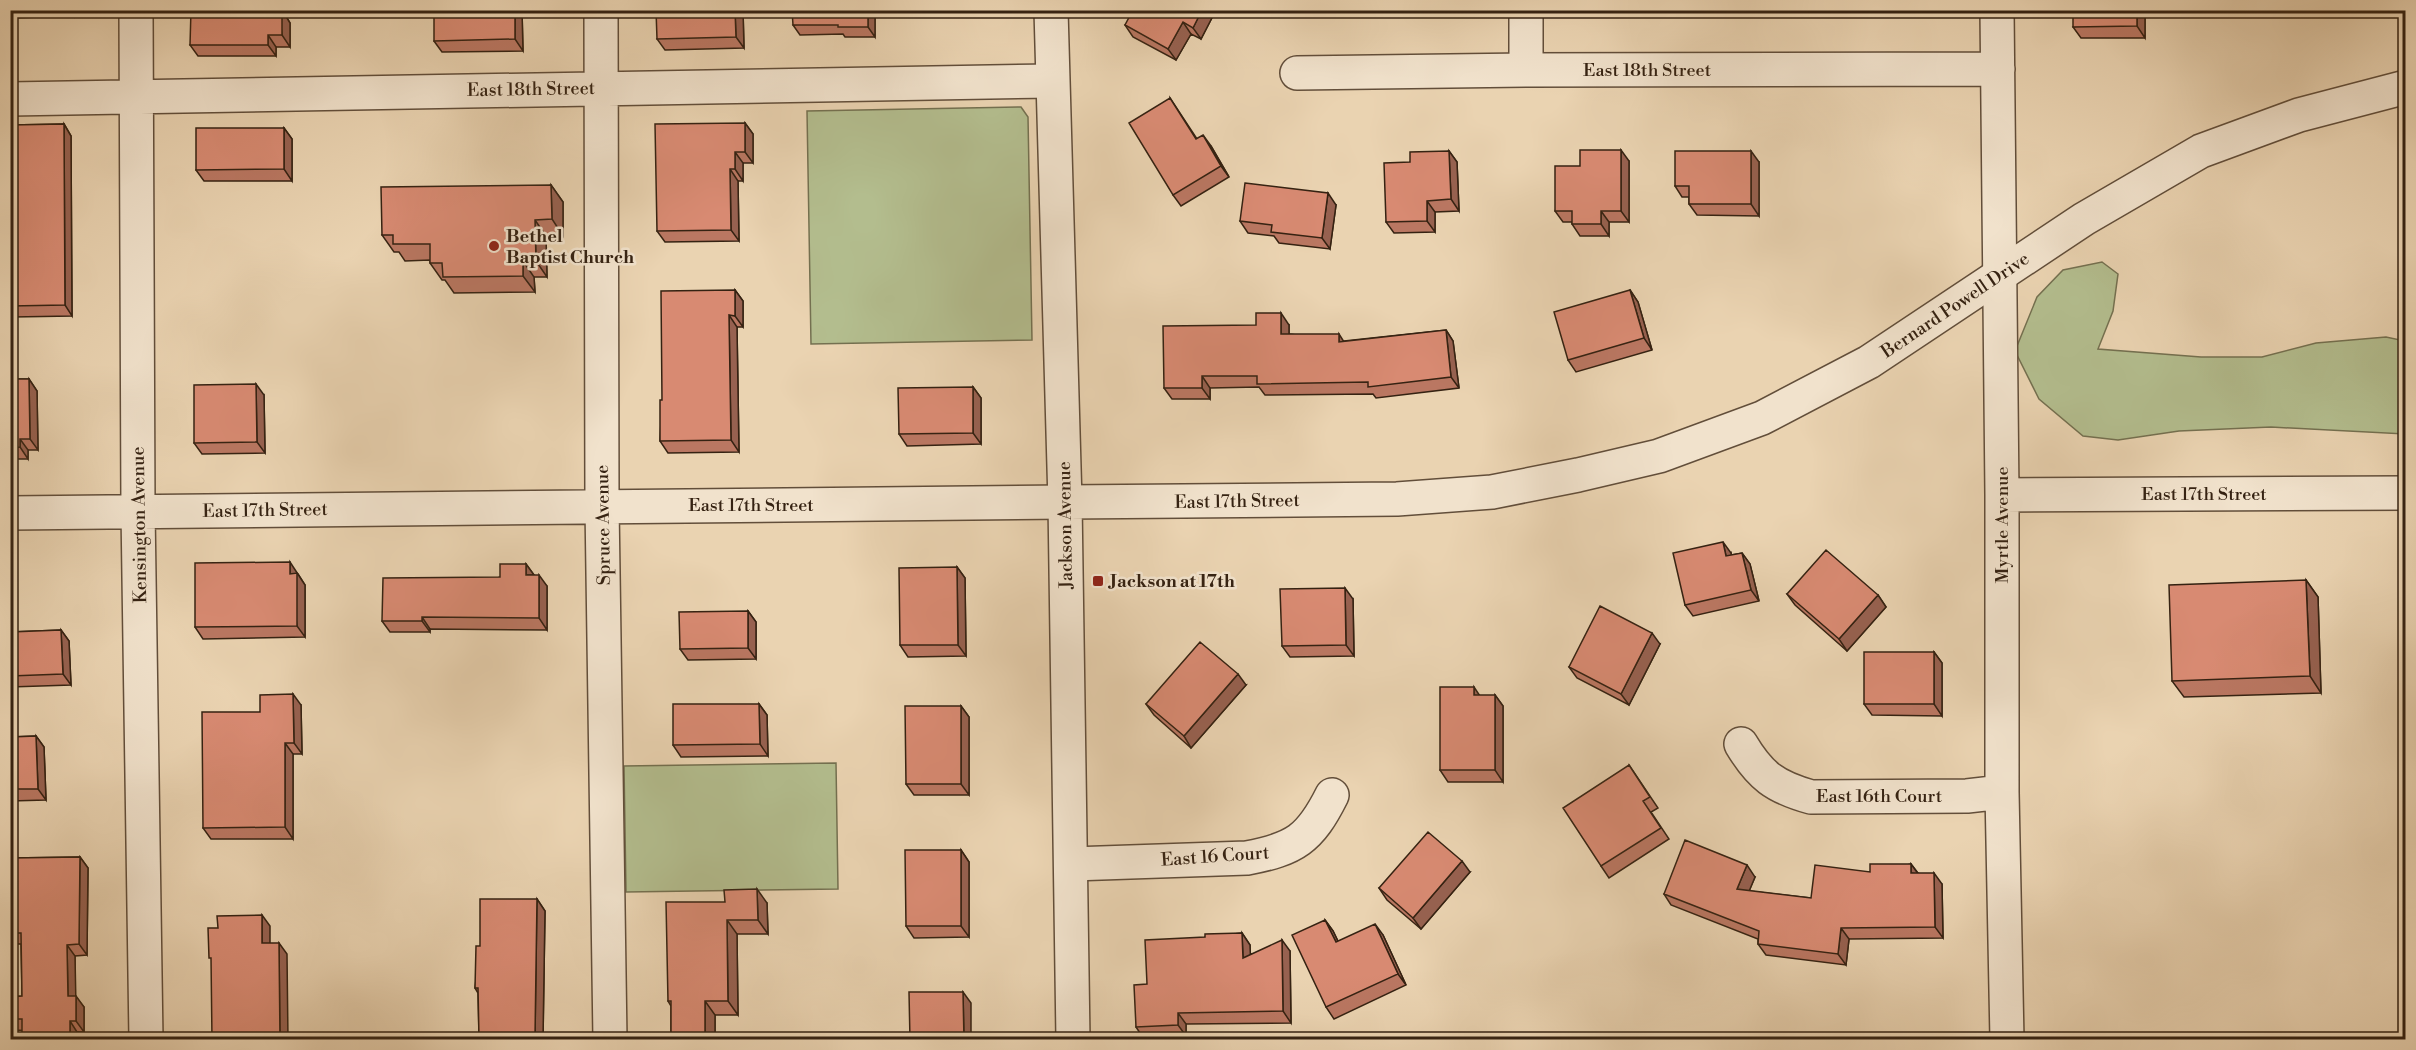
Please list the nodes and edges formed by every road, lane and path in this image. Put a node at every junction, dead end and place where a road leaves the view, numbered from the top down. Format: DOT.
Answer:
graph roads {
  1 [pos="136,10"];
  2 [pos="601,10"];
  3 [pos="1051,10"];
  4 [pos="1526,10"];
  5 [pos="1997,10"];
  6 [pos="1998,69"];
  7 [pos="1526,70"];
  8 [pos="1297,73"];
  9 [pos="1052,81"];
  10 [pos="2406,87"];
  11 [pos="602,89"];
  12 [pos="135,97"];
  13 [pos="10,99"];
  14 [pos="2001,274"];
  15 [pos="1492,492"];
  16 [pos="2406,493"];
  17 [pos="2002,495"];
  18 [pos="1065,502"];
  19 [pos="602,506"];
  20 [pos="138,512"];
  21 [pos="10,513"];
  22 [pos="1740,744"];
  23 [pos="2002,792"];
  24 [pos="1332,795"];
  25 [pos="1072,864"];
  26 [pos="146,1040"];
  27 [pos="610,1040"];
  28 [pos="1073,1040"];
  29 [pos="2007,1040"];
  1 -- 12 [label="street, Kensington Avenue"];
  2 -- 11 [label="street, Spruce Avenue"];
  3 -- 9 [label="street, Jackson Avenue"];
  4 -- 7 [label="street"];
  5 -- 6 [label="street, Myrtle Avenue"];
  6 -- 7 [label="street, East 18th Street"];
  6 -- 14 [label="street, Myrtle Avenue"];
  7 -- 8 [label="street, East 18th Street"];
  9 -- 11 [label="street, East 18th Street"];
  9 -- 18 [label="street, Jackson Avenue"];
  10 -- 14 [label="street, Bernard Powell Drive"];
  11 -- 12 [label="street, East 18th Street"];
  11 -- 19 [label="street, Spruce Avenue"];
  12 -- 13 [label="street, East 18th Street"];
  12 -- 20 [label="street, Kensington Avenue"];
  14 -- 15 [label="street, Bernard Powell Drive"];
  14 -- 17 [label="street, Myrtle Avenue"];
  15 -- 18 [label="street, East 17th Street"];
  16 -- 17 [label="street, East 17th Street"];
  17 -- 23 [label="street, Myrtle Avenue"];
  18 -- 19 [label="street, East 17th Street"];
  18 -- 25 [label="street, Jackson Avenue"];
  19 -- 20 [label="street, East 17th Street"];
  19 -- 27 [label="street, Spruce Avenue"];
  20 -- 21 [label="street, East 17th Street"];
  20 -- 26 [label="street, Kensington Avenue"];
  22 -- 23 [label="street, East 16th Court"];
  23 -- 29 [label="street, Myrtle Avenue"];
  24 -- 25 [label="street, East 16 Court"];
  25 -- 28 [label="street, Jackson Avenue"];
}
